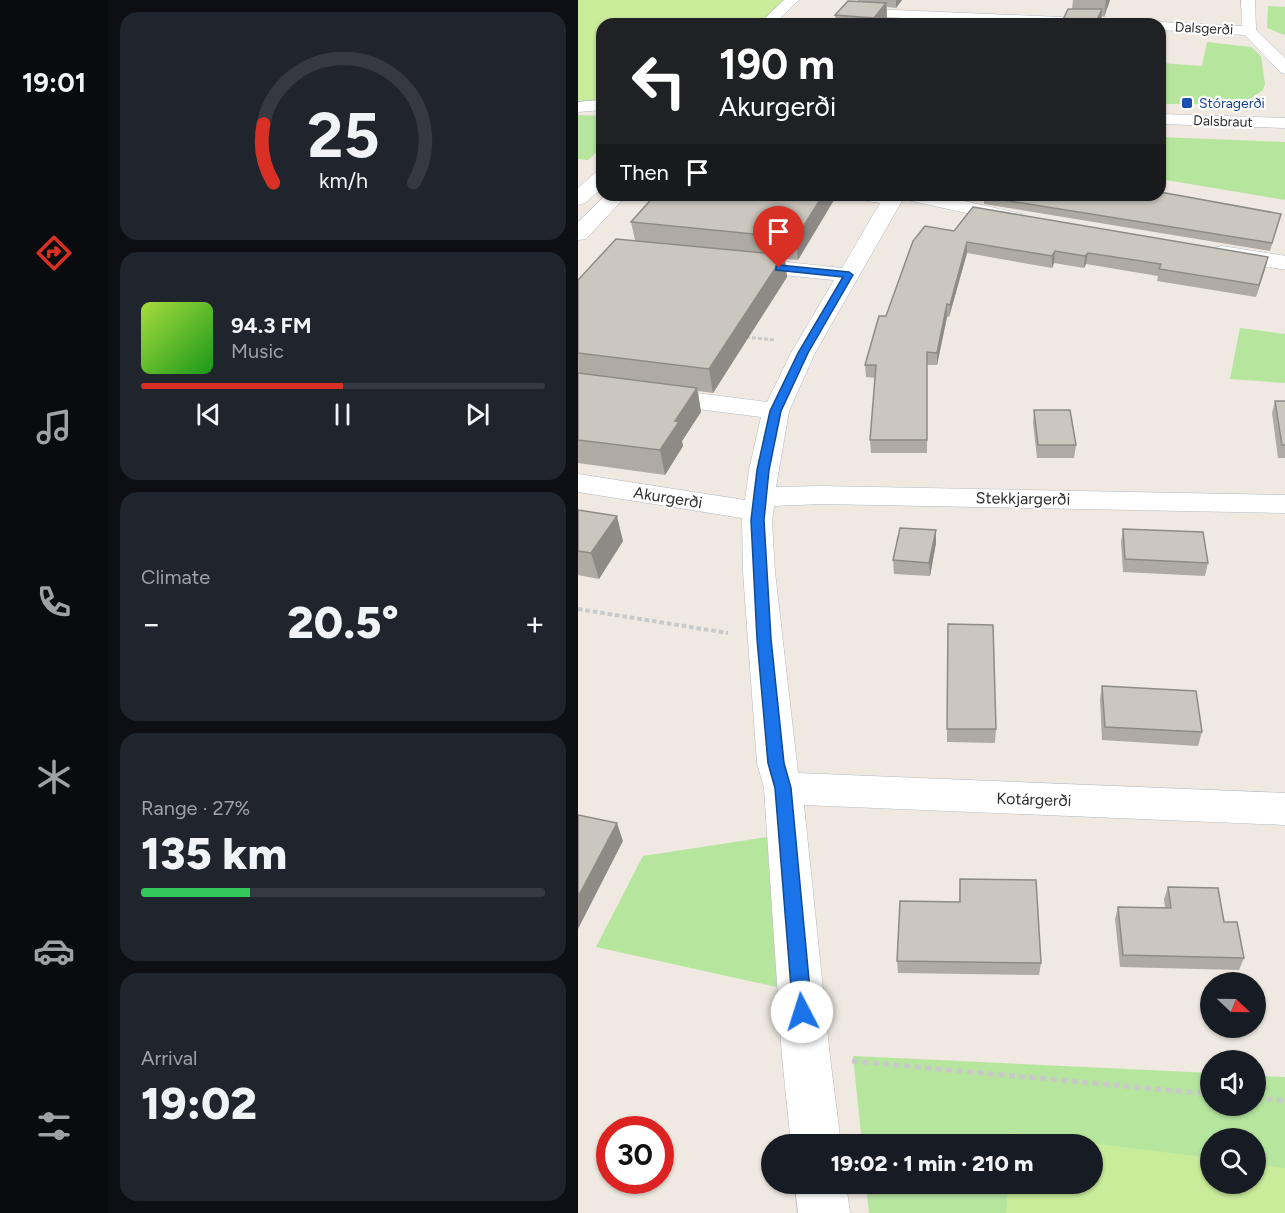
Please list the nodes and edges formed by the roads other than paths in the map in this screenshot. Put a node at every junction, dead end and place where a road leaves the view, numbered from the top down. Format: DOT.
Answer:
graph roads {
  1 [pos="1248,0"];
  2 [pos="797,4"];
  3 [pos="847,12"];
  4 [pos="775,18"];
  5 [pos="790,18"];
  6 [pos="990,18"];
  7 [pos="1166,26"];
  8 [pos="1248,31"];
  9 [pos="1286,69"];
  10 [pos="1166,109"];
  11 [pos="1286,111"];
  12 [pos="1166,119"];
  13 [pos="1286,123"];
  14 [pos="596,182"];
  15 [pos="578,199"];
  16 [pos="611,201"];
  17 [pos="886,201"];
  18 [pos="918,201"];
  19 [pos="1033,221"];
  20 [pos="578,234"];
  21 [pos="1205,250"];
  22 [pos="721,262"];
  23 [pos="1286,263"];
  24 [pos="849,275"];
  25 [pos="578,386"];
  26 [pos="776,411"];
  27 [pos="578,483"];
  28 [pos="759,504"];
  29 [pos="1286,504"];
  30 [pos="783,788"];
  31 [pos="1286,809"];
  32 [pos="815,1134"];
  33 [pos="822,1194"];
  34 [pos="824,1213"];
  1 -- 8 [label="street"];
  2 -- 4 [label="street"];
  2 -- 5 [label="street"];
  3 -- 6 [label="street"];
  7 -- 8 [label="street, Dalsgerði"];
  8 -- 9 [label="street"];
  10 -- 11 [label="street, Dalsbraut"];
  12 -- 13 [label="street, Dalsbraut"];
  14 -- 15 [label="street"];
  16 -- 20 [label="street"];
  17 -- 24 [label="street"];
  18 -- 19 [label="street"];
  21 -- 23 [label="street"];
  22 -- 24 [label="street"];
  24 -- 26 [label="street"];
  25 -- 26 [label="street"];
  26 -- 28 [label="street"];
  27 -- 28 [label="street, Akurgerði"];
  28 -- 29 [label="street, Stekkjargerði"];
  28 -- 30 [label="street"];
  30 -- 31 [label="street, Kotárgerði"];
  30 -- 32 [label="street"];
  33 -- 34 [label="street"];
}
